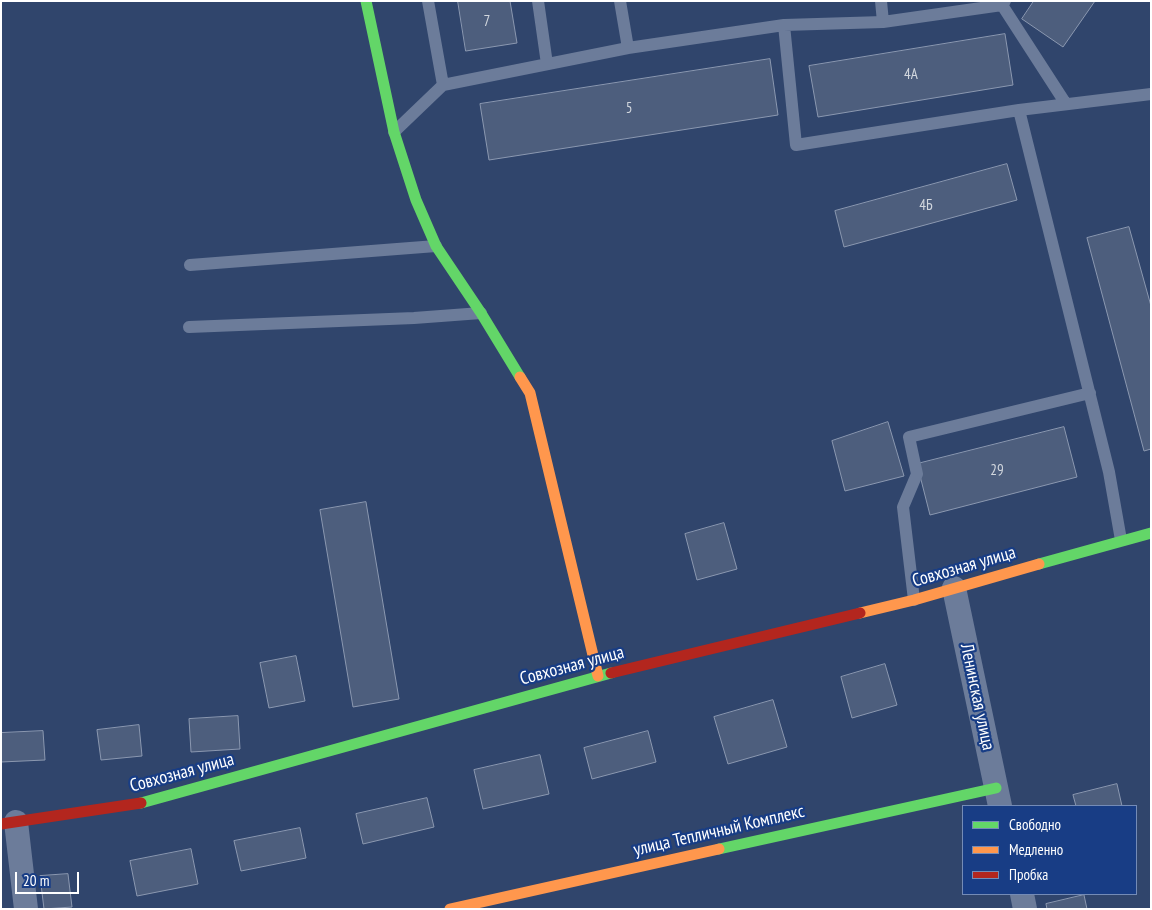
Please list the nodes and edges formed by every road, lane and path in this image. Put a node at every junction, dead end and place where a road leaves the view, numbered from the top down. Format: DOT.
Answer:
graph roads {
  1 [pos="366,1"];
  2 [pos="428,1"];
  3 [pos="538,1"];
  4 [pos="620,1"];
  5 [pos="881,1"];
  6 [pos="1003,3"];
  7 [pos="882,22"];
  8 [pos="784,25"];
  9 [pos="628,48"];
  10 [pos="547,64"];
  11 [pos="443,84"];
  12 [pos="1151,94"];
  13 [pos="1066,104"];
  14 [pos="1019,110"];
  15 [pos="394,132"];
  16 [pos="436,246"];
  17 [pos="190,265"];
  18 [pos="481,312"];
  19 [pos="189,327"];
  20 [pos="1090,393"];
  21 [pos="1151,533"];
  22 [pos="1120,540"];
  23 [pos="954,588"];
  24 [pos="914,600"];
  25 [pos="598,676"];
  26 [pos="998,797"];
  27 [pos="9,823"];
  28 [pos="1022,895"];
  29 [pos="26,909"];
  30 [pos="450,909"];
  31 [pos="1025,909"];
  1 -- 15 [label="street"];
  2 -- 11 [label="lane"];
  3 -- 10 [label="lane"];
  4 -- 9 [label="lane"];
  5 -- 7 [label="lane"];
  6 -- 7 [label="lane"];
  6 -- 13 [label="lane"];
  7 -- 8 [label="lane"];
  8 -- 9 [label="lane"];
  8 -- 14 [label="lane"];
  9 -- 10 [label="lane"];
  10 -- 11 [label="lane"];
  11 -- 15 [label="lane"];
  12 -- 13 [label="lane"];
  13 -- 14 [label="lane"];
  14 -- 20 [label="lane"];
  15 -- 16 [label="street"];
  16 -- 17 [label="lane"];
  16 -- 18 [label="street"];
  18 -- 19 [label="lane"];
  18 -- 25 [label="street"];
  20 -- 22 [label="lane"];
  20 -- 24 [label="lane"];
  21 -- 22 [label="street, Совхозная улица"];
  22 -- 23 [label="street, Совхозная улица"];
  23 -- 24 [label="street, Совхозная улица"];
  23 -- 26 [label="street, Ленинская улица"];
  24 -- 25 [label="street, Совхозная улица"];
  25 -- 27 [label="street, Совхозная улица"];
  26 -- 30 [label="street, улица Тепличный Комплекс"];
  27 -- 29 [label="street"];
  28 -- 31 [label="street"];
}
